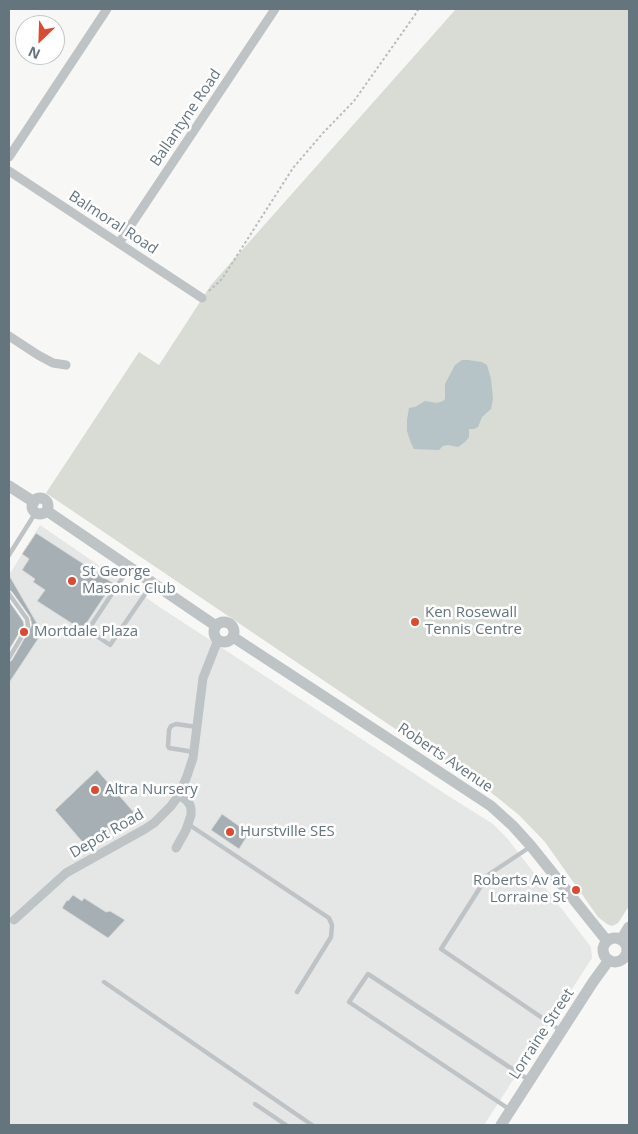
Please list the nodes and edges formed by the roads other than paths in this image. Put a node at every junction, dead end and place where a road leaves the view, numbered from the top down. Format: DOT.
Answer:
graph roads {
  1 [pos="107,9"];
  2 [pos="275,9"];
  3 [pos="9,157"];
  4 [pos="9,170"];
  5 [pos="120,243"];
  6 [pos="202,298"];
  7 [pos="9,336"];
  8 [pos="66,365"];
  9 [pos="9,486"];
  10 [pos="39,508"];
  11 [pos="9,554"];
  12 [pos="130,567"];
  13 [pos="153,583"];
  14 [pos="9,594"];
  15 [pos="216,626"];
  16 [pos="233,637"];
  17 [pos="218,640"];
  18 [pos="9,658"];
  19 [pos="197,727"];
  20 [pos="194,752"];
  21 [pos="179,795"];
  22 [pos="188,824"];
  23 [pos="531,846"];
  24 [pos="176,848"];
  25 [pos="14,920"];
  26 [pos="629,927"];
  27 [pos="621,940"];
  28 [pos="607,941"];
  29 [pos="609,960"];
  30 [pos="626,960"];
  31 [pos="104,982"];
  32 [pos="297,992"];
  33 [pos="562,1030"];
  34 [pos="530,1080"];
  35 [pos="255,1104"];
  36 [pos="510,1110"];
  37 [pos="286,1125"];
  38 [pos="312,1125"];
  39 [pos="501,1125"];
  1 -- 3 [label="street"];
  2 -- 5 [label="street, Ballantyne Road"];
  4 -- 5 [label="street, Balmoral Road"];
  5 -- 6 [label="street, Balmoral Road"];
  7 -- 8 [label="street"];
  9 -- 10 [label="street, Roberts Avenue"];
  10 -- 11 [label="lane"];
  10 -- 12 [label="street, Roberts Avenue"];
  12 -- 13 [label="street, Roberts Avenue"];
  12 -- 13 [label="lane"];
  13 -- 15 [label="street, Roberts Avenue"];
  14 -- 18 [label="lane"];
  15 -- 16 [label="street, Roberts Avenue"];
  15 -- 17 [label="street"];
  16 -- 17 [label="street"];
  16 -- 23 [label="street, Roberts Avenue"];
  17 -- 19 [label="street, Depot Road"];
  19 -- 20 [label="street, Depot Road"];
  19 -- 20 [label="lane"];
  20 -- 21 [label="street, Depot Road"];
  21 -- 22 [label="street"];
  21 -- 25 [label="street, Depot Road"];
  22 -- 24 [label="street"];
  22 -- 32 [label="lane"];
  23 -- 28 [label="street, Roberts Avenue"];
  23 -- 33 [label="lane"];
  26 -- 27 [label="street"];
  27 -- 28 [label="street"];
  27 -- 30 [label="street"];
  28 -- 29 [label="street"];
  29 -- 30 [label="street"];
  29 -- 33 [label="street, Lorraine Street"];
  31 -- 38 [label="lane"];
  33 -- 34 [label="street, Lorraine Street"];
  34 -- 36 [label="street, Lorraine Street"];
  34 -- 36 [label="lane"];
  35 -- 37 [label="lane"];
  36 -- 39 [label="street, Lorraine Street"];
}
